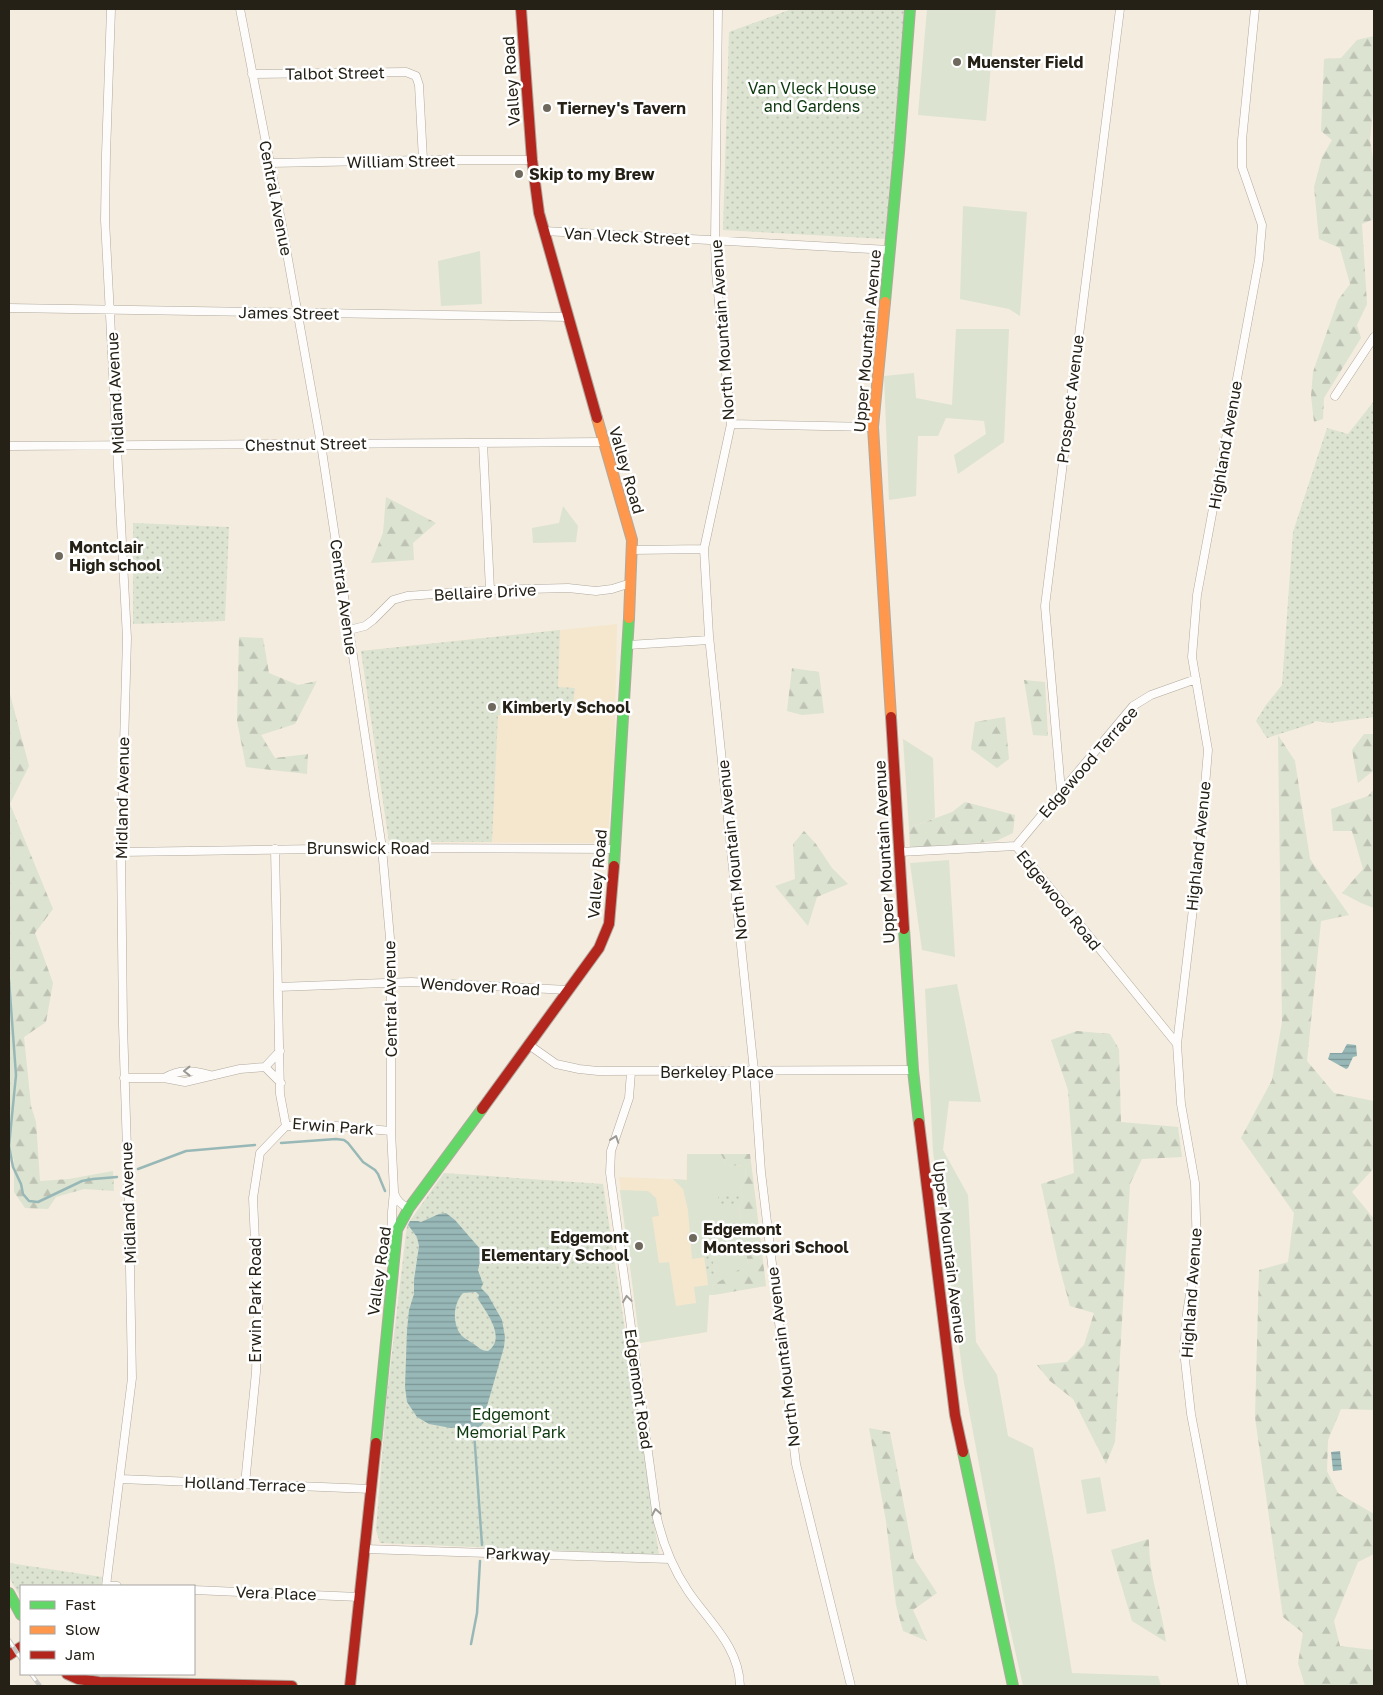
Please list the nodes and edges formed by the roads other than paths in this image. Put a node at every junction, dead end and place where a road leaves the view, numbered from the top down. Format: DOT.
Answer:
graph roads {
  1 [pos="111,9"];
  2 [pos="240,9"];
  3 [pos="521,9"];
  4 [pos="718,9"];
  5 [pos="910,9"];
  6 [pos="1120,9"];
  7 [pos="1255,9"];
  8 [pos="252,74"];
  9 [pos="423,160"];
  10 [pos="532,160"];
  11 [pos="270,164"];
  12 [pos="544,231"];
  13 [pos="715,241"];
  14 [pos="889,250"];
  15 [pos="9,308"];
  16 [pos="111,310"];
  17 [pos="298,313"];
  18 [pos="569,317"];
  19 [pos="1374,337"];
  20 [pos="1335,396"];
  21 [pos="731,424"];
  22 [pos="873,427"];
  23 [pos="604,442"];
  24 [pos="483,443"];
  25 [pos="321,444"];
  26 [pos="9,446"];
  27 [pos="118,446"];
  28 [pos="704,549"];
  29 [pos="633,550"];
  30 [pos="631,583"];
  31 [pos="490,590"];
  32 [pos="349,630"];
  33 [pos="709,640"];
  34 [pos="628,645"];
  35 [pos="1196,679"];
  36 [pos="1061,791"];
  37 [pos="1016,846"];
  38 [pos="382,848"];
  39 [pos="275,849"];
  40 [pos="615,849"];
  41 [pos="121,852"];
  42 [pos="899,852"];
  43 [pos="392,983"];
  44 [pos="278,987"];
  45 [pos="569,990"];
  46 [pos="1176,1044"];
  47 [pos="529,1045"];
  48 [pos="280,1051"];
  49 [pos="265,1066"];
  50 [pos="913,1070"];
  51 [pos="754,1071"];
  52 [pos="631,1072"];
  53 [pos="211,1076"];
  54 [pos="124,1078"];
  55 [pos="164,1078"];
  56 [pos="281,1083"];
  57 [pos="286,1126"];
  58 [pos="391,1131"];
  59 [pos="394,1191"];
  60 [pos="409,1208"];
  61 [pos="396,1236"];
  62 [pos="120,1479"];
  63 [pos="245,1484"];
  64 [pos="371,1489"];
  65 [pos="365,1549"];
  66 [pos="670,1559"];
  67 [pos="106,1585"];
  68 [pos="195,1590"];
  69 [pos="9,1594"];
  70 [pos="359,1597"];
  71 [pos="20,1613"];
  72 [pos="20,1648"];
  73 [pos="9,1655"];
  74 [pos="69,1675"];
  75 [pos="99,1678"];
  76 [pos="292,1686"];
  77 [pos="350,1686"];
  78 [pos="740,1686"];
  79 [pos="851,1686"];
  80 [pos="1013,1686"];
  81 [pos="1243,1686"];
  1 -- 16 [label="street, Midland Avenue"];
  2 -- 8 [label="street, Central Avenue"];
  3 -- 10 [label="main road, Valley Road"];
  4 -- 13 [label="street, North Mountain Avenue"];
  5 -- 14 [label="main road, Upper Mountain Avenue"];
  6 -- 36 [label="street, Prospect Avenue"];
  7 -- 35 [label="street, Highland Avenue"];
  8 -- 9 [label="street, Talbot Street"];
  8 -- 11 [label="street, Central Avenue"];
  9 -- 10 [label="street, William Street"];
  9 -- 11 [label="street, William Street"];
  10 -- 12 [label="main road, Valley Road"];
  11 -- 17 [label="street, Central Avenue"];
  12 -- 13 [label="street, Van Vleck Street"];
  12 -- 18 [label="main road, Valley Road"];
  13 -- 14 [label="street, Van Vleck Street"];
  13 -- 21 [label="street, North Mountain Avenue"];
  14 -- 22 [label="main road, Upper Mountain Avenue"];
  15 -- 16 [label="street, James Street"];
  16 -- 17 [label="street, James Street"];
  16 -- 27 [label="street, Midland Avenue"];
  17 -- 18 [label="street, James Street"];
  17 -- 25 [label="street, Central Avenue"];
  18 -- 23 [label="main road, Valley Road"];
  19 -- 20 [label="street"];
  21 -- 22 [label="street"];
  21 -- 28 [label="street, North Mountain Avenue"];
  22 -- 42 [label="main road, Upper Mountain Avenue"];
  23 -- 24 [label="street, Chestnut Street"];
  23 -- 29 [label="main road, Valley Road"];
  24 -- 25 [label="street, Chestnut Street"];
  24 -- 31 [label="street"];
  25 -- 27 [label="street, Chestnut Street"];
  25 -- 32 [label="street, Central Avenue"];
  26 -- 27 [label="street, Chestnut Street"];
  27 -- 41 [label="street, Midland Avenue"];
  28 -- 29 [label="street"];
  28 -- 33 [label="street, North Mountain Avenue"];
  29 -- 30 [label="main road, Valley Road"];
  30 -- 31 [label="street, Bellaire Drive"];
  30 -- 34 [label="main road, Valley Road"];
  31 -- 32 [label="street, Bellaire Drive"];
  32 -- 38 [label="street, Central Avenue"];
  33 -- 34 [label="street"];
  33 -- 51 [label="street, North Mountain Avenue"];
  34 -- 40 [label="main road, Valley Road"];
  35 -- 36 [label="street, Edgewood Terrace"];
  35 -- 46 [label="street, Highland Avenue"];
  36 -- 37 [label="street, Edgewood Terrace"];
  37 -- 42 [label="street, Edgewood Road"];
  37 -- 46 [label="street, Edgewood Road"];
  38 -- 39 [label="street, Brunswick Road"];
  38 -- 40 [label="street, Brunswick Road"];
  38 -- 43 [label="street, Central Avenue"];
  39 -- 41 [label="street, Brunswick Road"];
  39 -- 44 [label="street, Erwin Park"];
  40 -- 45 [label="main road, Valley Road"];
  41 -- 54 [label="street, Midland Avenue"];
  42 -- 50 [label="main road, Upper Mountain Avenue"];
  43 -- 44 [label="street"];
  43 -- 45 [label="street, Wendover Road"];
  43 -- 58 [label="street, Central Avenue"];
  44 -- 48 [label="street, Erwin Park"];
  45 -- 47 [label="main road, Valley Road"];
  46 -- 81 [label="street, Highland Avenue"];
  47 -- 52 [label="street, Berkeley Place"];
  47 -- 60 [label="main road, Valley Road"];
  48 -- 49 [label="street"];
  48 -- 56 [label="street, Erwin Park"];
  49 -- 53 [label="street"];
  49 -- 56 [label="street"];
  50 -- 51 [label="street, Berkeley Place"];
  50 -- 80 [label="main road, Upper Mountain Avenue"];
  51 -- 52 [label="street, Berkeley Place"];
  51 -- 79 [label="street, North Mountain Avenue"];
  66 -- 52 [label="street, Edgemont Road, one-way"];
  53 -- 55 [label="street"];
  53 -- 55 [label="street, one-way"];
  54 -- 55 [label="street"];
  54 -- 62 [label="street, Midland Avenue"];
  56 -- 57 [label="street, Erwin Park"];
  57 -- 58 [label="street, Erwin Park"];
  57 -- 63 [label="street, Erwin Park Road"];
  58 -- 59 [label="street, Central Avenue"];
  59 -- 60 [label="street"];
  59 -- 61 [label="street, Central Avenue"];
  60 -- 61 [label="main road, Valley Road"];
  61 -- 64 [label="main road, Valley Road"];
  62 -- 63 [label="street, Holland Terrace"];
  62 -- 67 [label="street, Midland Avenue"];
  63 -- 64 [label="street, Holland Terrace"];
  64 -- 65 [label="main road, Valley Road"];
  65 -- 66 [label="street, Parkway"];
  65 -- 70 [label="main road, Valley Road"];
  66 -- 78 [label="street, Edgemont Road"];
  68 -- 70 [label="street, Vera Place"];
  69 -- 71 [label="main road"];
  70 -- 77 [label="main road, Valley Road"];
  72 -- 73 [label="main road"];
  74 -- 75 [label="main road"];
  75 -- 76 [label="main road"];
}
